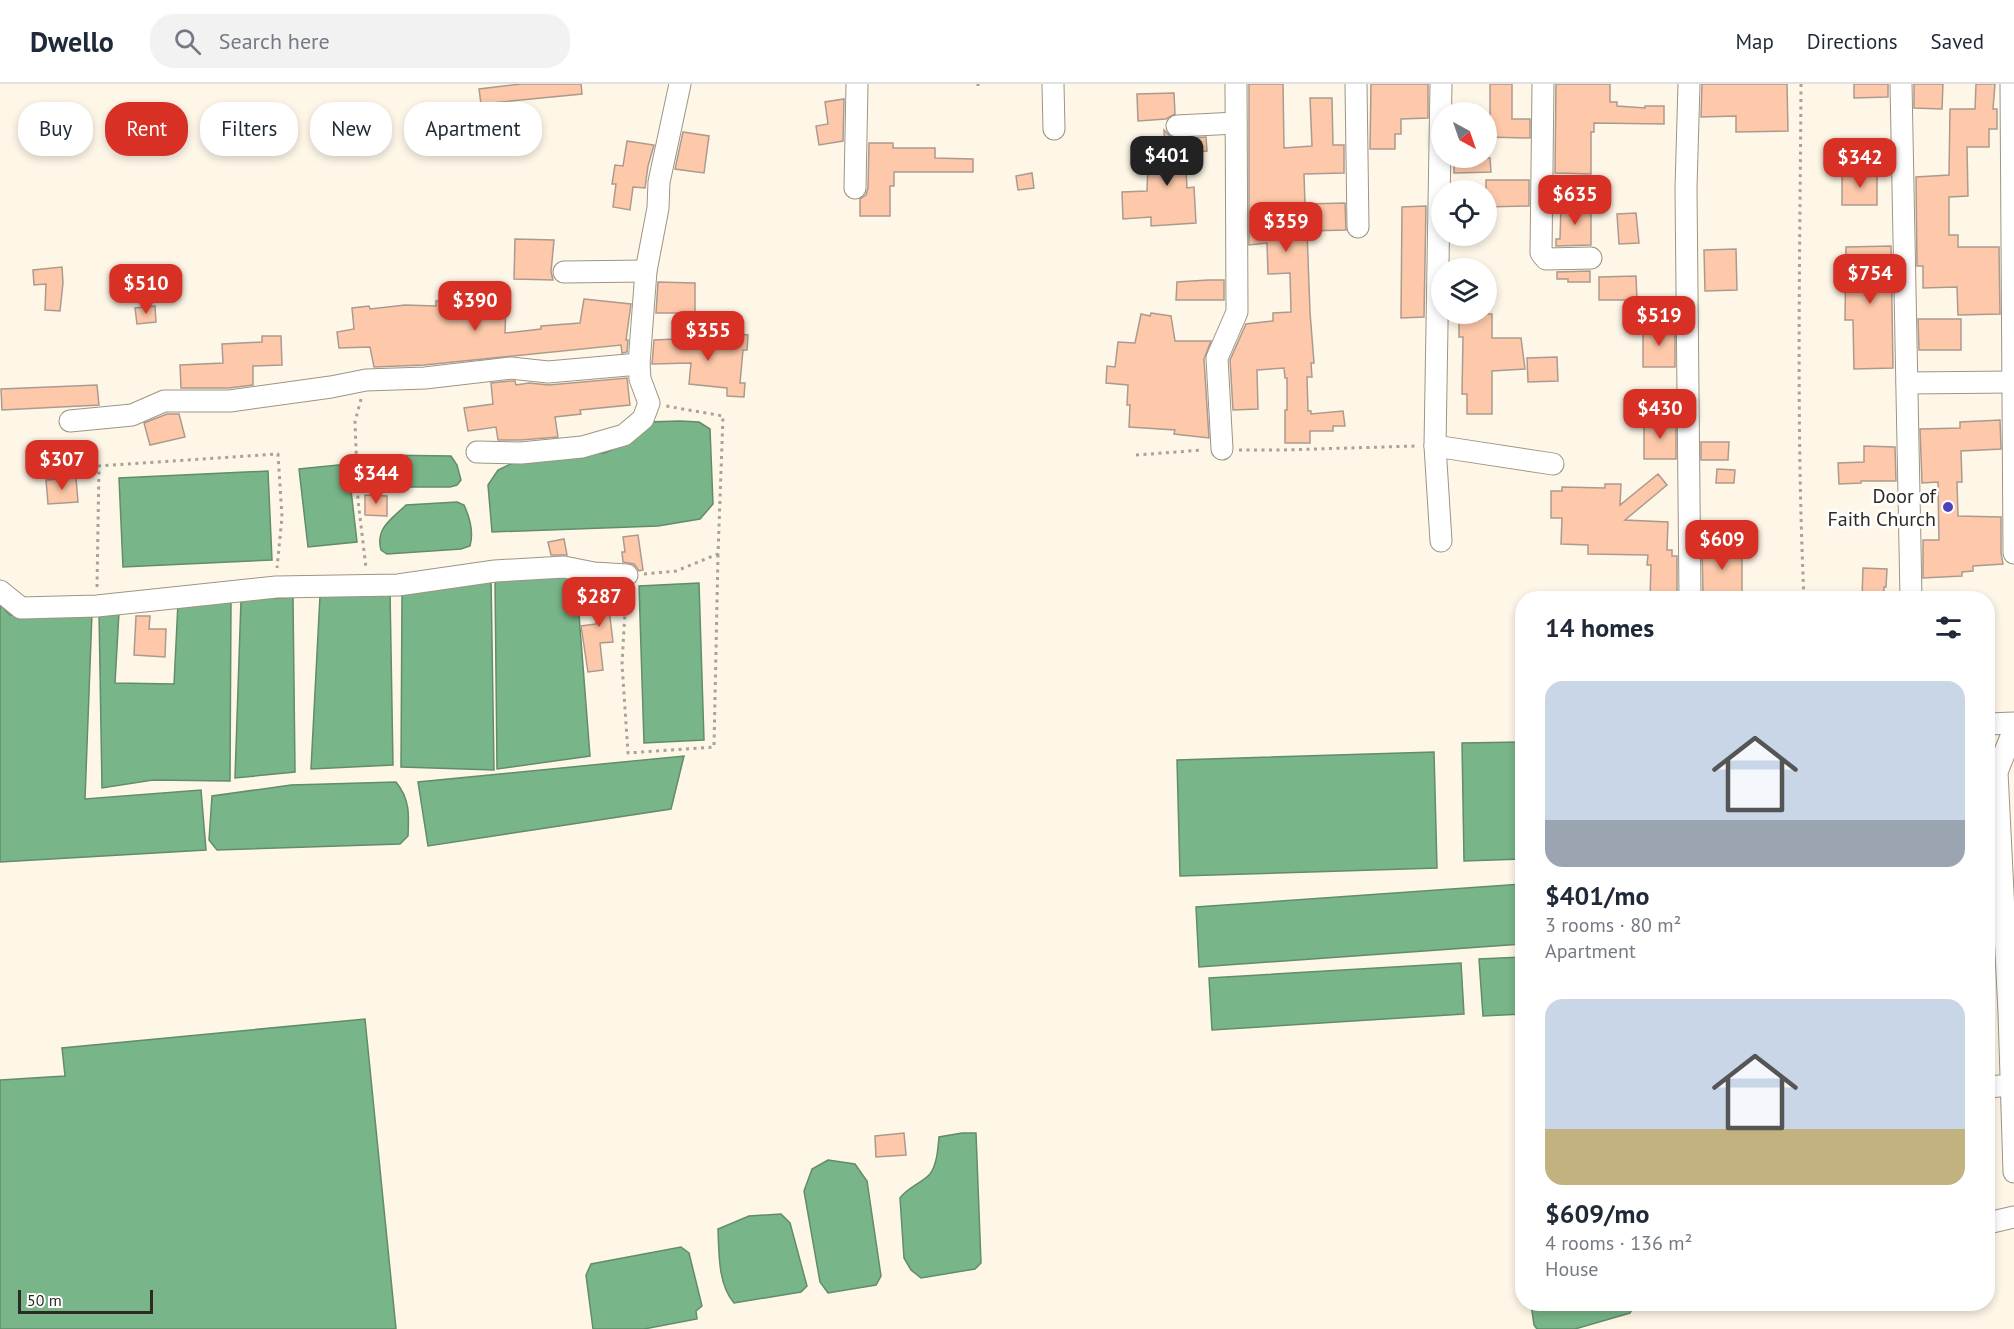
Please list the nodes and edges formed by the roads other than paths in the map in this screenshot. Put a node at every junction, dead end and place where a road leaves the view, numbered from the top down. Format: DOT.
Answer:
graph roads {
  1 [pos="680,84"];
  2 [pos="857,84"];
  3 [pos="1053,84"];
  4 [pos="1236,84"];
  5 [pos="1356,84"];
  6 [pos="1441,84"];
  7 [pos="1544,84"];
  8 [pos="1689,84"];
  9 [pos="1901,84"];
  10 [pos="2011,84"];
  11 [pos="1236,123"];
  12 [pos="1177,126"];
  13 [pos="1054,129"];
  14 [pos="855,188"];
  15 [pos="1358,227"];
  16 [pos="1591,258"];
  17 [pos="646,271"];
  18 [pos="564,272"];
  19 [pos="639,364"];
  20 [pos="2012,382"];
  21 [pos="1907,383"];
  22 [pos="70,421"];
  23 [pos="1436,446"];
  24 [pos="1222,449"];
  25 [pos="477,452"];
  26 [pos="1553,464"];
  27 [pos="1441,541"];
  28 [pos="2014,553"];
  29 [pos="627,575"];
  30 [pos="0,591"];
  31 [pos="1690,591"];
  32 [pos="1911,591"];
  33 [pos="2014,723"];
  34 [pos="1995,724"];
  35 [pos="2014,729"];
  36 [pos="1995,793"];
  37 [pos="1995,844"];
  38 [pos="2011,1085"];
  39 [pos="1995,1086"];
  40 [pos="2014,1172"];
  41 [pos="2014,1217"];
  42 [pos="1995,1221"];
  1 -- 17 [label="street"];
  2 -- 14 [label="street"];
  3 -- 13 [label="street"];
  4 -- 11 [label="street"];
  5 -- 15 [label="street"];
  6 -- 23 [label="street"];
  7 -- 16 [label="street"];
  8 -- 31 [label="street"];
  9 -- 21 [label="street"];
  10 -- 20 [label="street"];
  11 -- 12 [label="street"];
  11 -- 24 [label="street"];
  17 -- 18 [label="street"];
  17 -- 19 [label="street"];
  19 -- 22 [label="street"];
  19 -- 25 [label="street"];
  20 -- 21 [label="street"];
  20 -- 28 [label="street"];
  21 -- 32 [label="street"];
  23 -- 26 [label="street"];
  23 -- 27 [label="street"];
  29 -- 30 [label="street"];
  33 -- 34 [label="street"];
  35 -- 36 [label="street"];
  37 -- 38 [label="street"];
  38 -- 39 [label="street"];
  38 -- 40 [label="street"];
  41 -- 42 [label="street"];
}
